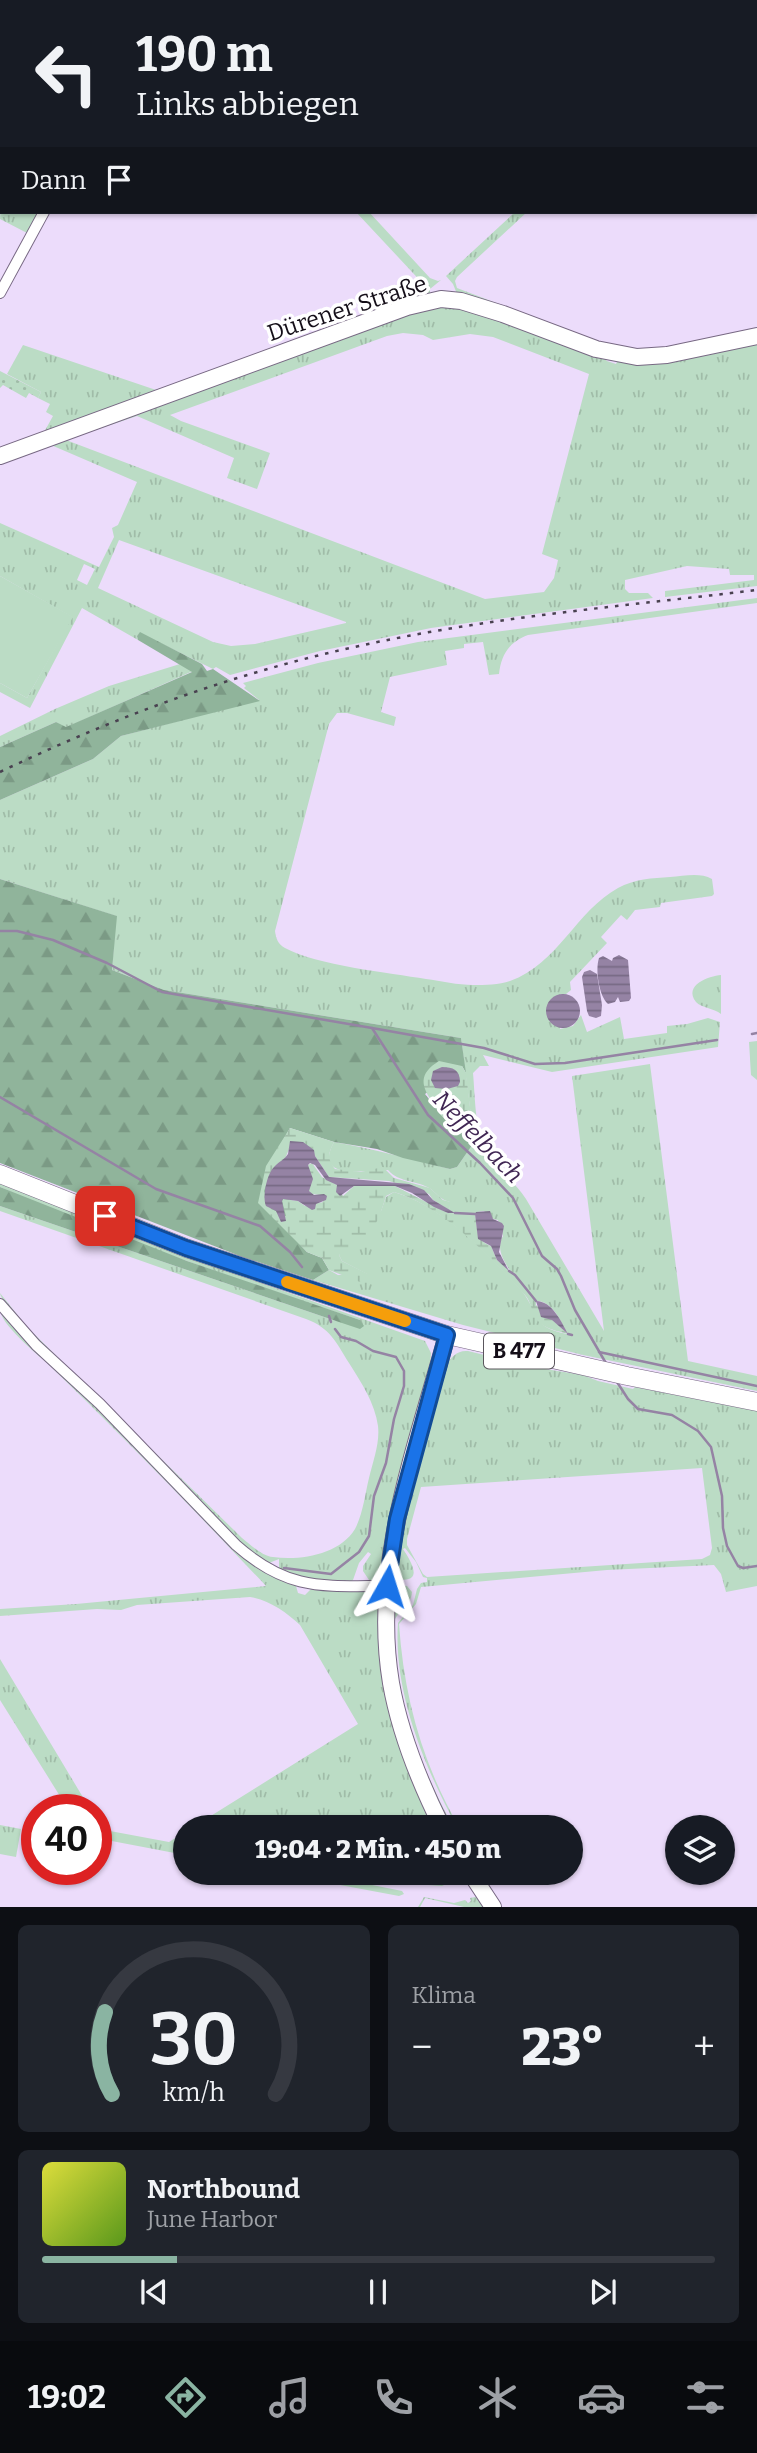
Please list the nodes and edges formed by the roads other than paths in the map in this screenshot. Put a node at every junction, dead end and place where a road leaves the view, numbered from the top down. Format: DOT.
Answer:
graph roads {
  1 [pos="43,214"];
  2 [pos="0,293"];
  3 [pos="757,336"];
  4 [pos="0,456"];
  5 [pos="0,1174"];
  6 [pos="0,1304"];
  7 [pos="447,1335"];
  8 [pos="757,1402"];
  9 [pos="387,1586"];
  10 [pos="437,1815"];
  11 [pos="479,1885"];
  12 [pos="493,1907"];
  1 -- 2 [label="street"];
  3 -- 4 [label="street, Dürener Straße"];
  5 -- 7 [label="main road, B 477"];
  6 -- 9 [label="street"];
  7 -- 8 [label="main road, B 477"];
  7 -- 9 [label="street"];
  9 -- 10 [label="street"];
  11 -- 12 [label="street"];
}
